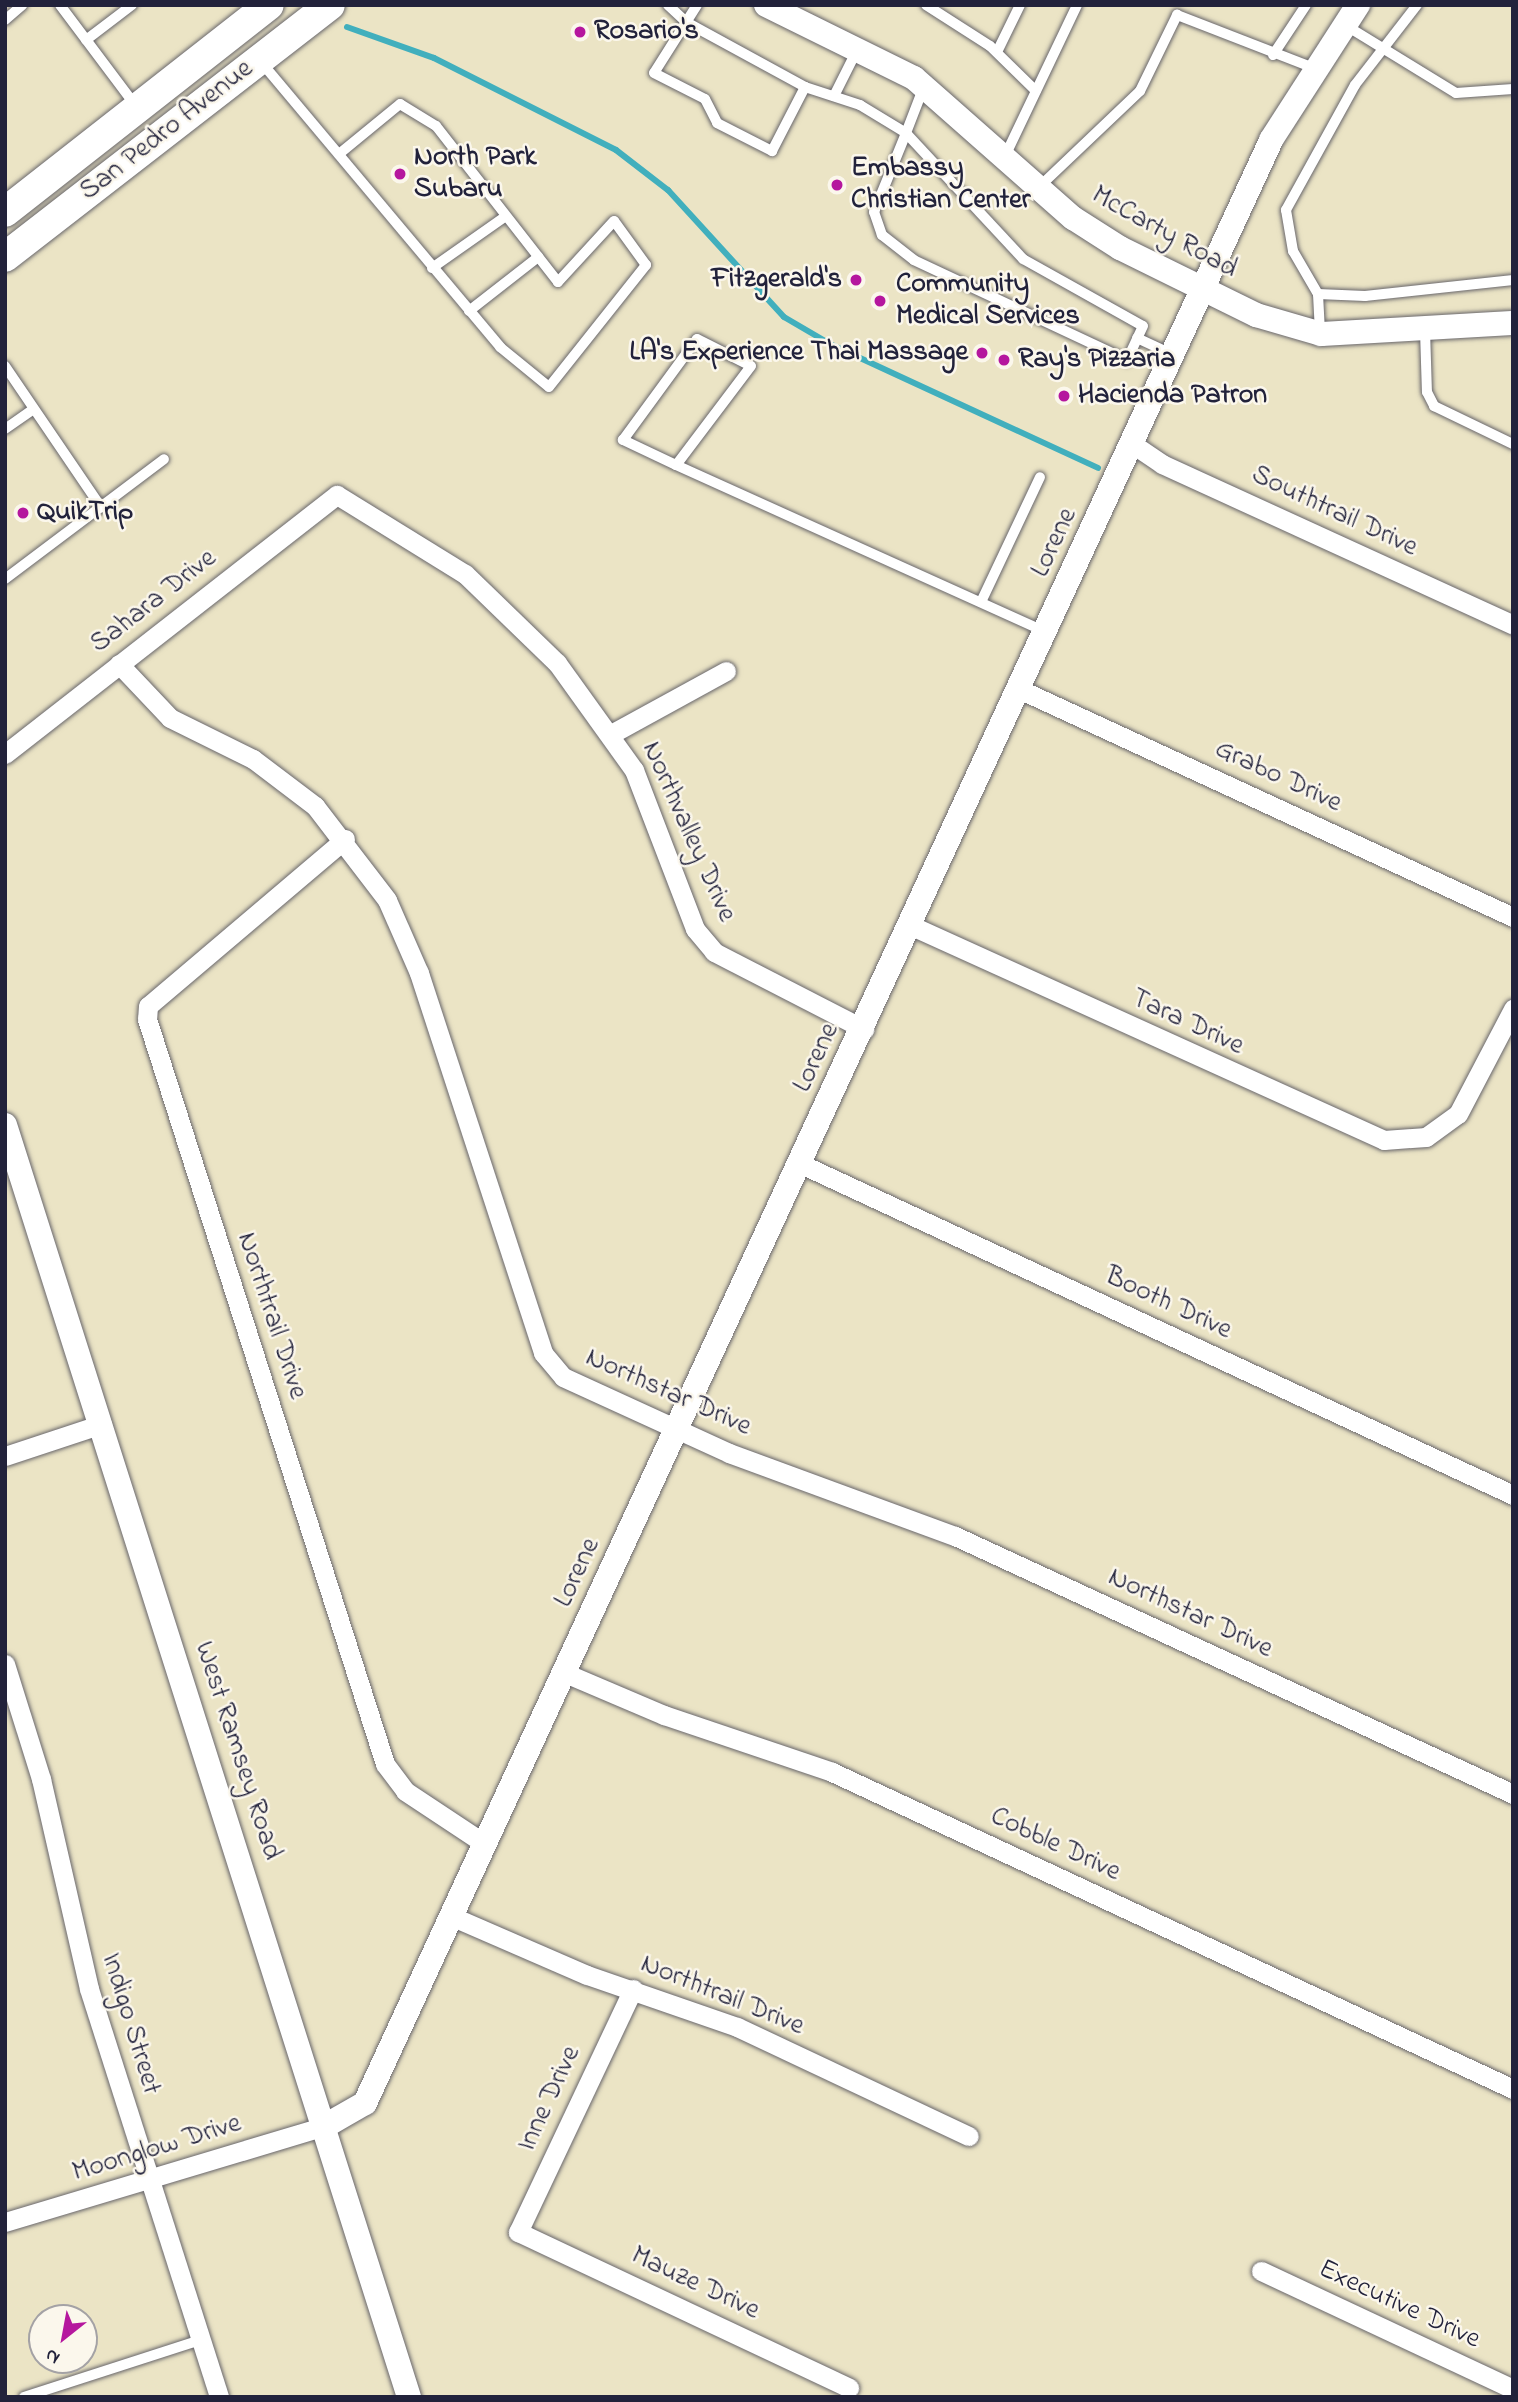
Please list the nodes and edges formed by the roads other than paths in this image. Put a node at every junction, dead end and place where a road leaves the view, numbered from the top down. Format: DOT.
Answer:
graph roads {
  1 [pos="22,5"];
  2 [pos="60,5"];
  3 [pos="132,5"];
  4 [pos="330,5"];
  5 [pos="668,5"];
  6 [pos="697,5"];
  7 [pos="766,5"];
  8 [pos="926,5"];
  9 [pos="1020,5"];
  10 [pos="1077,5"];
  11 [pos="1306,5"];
  12 [pos="1417,5"];
  13 [pos="260,8"];
  14 [pos="791,11"];
  15 [pos="1351,15"];
  16 [pos="5,20"];
  17 [pos="685,22"];
  18 [pos="86,40"];
  19 [pos="858,48"];
  20 [pos="1381,49"];
  21 [pos="997,52"];
  22 [pos="1273,55"];
  23 [pos="259,60"];
  24 [pos="1316,69"];
  25 [pos="925,85"];
  26 [pos="806,87"];
  27 [pos="1513,89"];
  28 [pos="1036,91"];
  29 [pos="834,96"];
  30 [pos="138,108"];
  31 [pos="906,133"];
  32 [pos="159,138"];
  33 [pos="339,154"];
  34 [pos="1006,154"];
  35 [pos="1037,188"];
  36 [pos="8,204"];
  37 [pos="506,216"];
  38 [pos="5,257"];
  39 [pos="538,257"];
  40 [pos="432,268"];
  41 [pos="1513,280"];
  42 [pos="1204,291"];
  43 [pos="1318,294"];
  44 [pos="469,311"];
  45 [pos="1513,323"];
  46 [pos="1425,330"];
  47 [pos="1321,334"];
  48 [pos="1138,338"];
  49 [pos="1176,355"];
  50 [pos="5,366"];
  51 [pos="32,410"];
  52 [pos="5,429"];
  53 [pos="1513,444"];
  54 [pos="1134,445"];
  55 [pos="164,459"];
  56 [pos="676,465"];
  57 [pos="1040,477"];
  58 [pos="337,495"];
  59 [pos="101,507"];
  60 [pos="5,579"];
  61 [pos="981,602"];
  62 [pos="1513,625"];
  63 [pos="1046,632"];
  64 [pos="119,664"];
  65 [pos="726,671"];
  66 [pos="1019,688"];
  67 [pos="611,734"];
  68 [pos="5,754"];
  69 [pos="345,839"];
  70 [pos="1513,917"];
  71 [pos="912,926"];
  72 [pos="1513,1009"];
  73 [pos="864,1028"];
  74 [pos="5,1125"];
  75 [pos="800,1164"];
  76 [pos="102,1424"];
  77 [pos="676,1430"];
  78 [pos="5,1457"];
  79 [pos="1513,1495"];
  80 [pos="5,1664"];
  81 [pos="565,1672"];
  82 [pos="1513,1794"];
  83 [pos="485,1843"];
  84 [pos="451,1916"];
  85 [pos="633,1989"];
  86 [pos="1513,2089"];
  87 [pos="325,2126"];
  88 [pos="969,2136"];
  89 [pos="150,2180"];
  90 [pos="5,2222"];
  91 [pos="518,2232"];
  92 [pos="1261,2272"];
  93 [pos="201,2340"];
  94 [pos="849,2388"];
  95 [pos="1513,2389"];
  96 [pos="24,2397"];
  97 [pos="219,2397"];
  98 [pos="409,2397"];
  1 -- 16 [label="lane"];
  2 -- 18 [label="lane"];
  3 -- 18 [label="lane"];
  4 -- 23 [label="main road, San Pedro Avenue"];
  5 -- 17 [label="lane"];
  6 -- 17 [label="lane"];
  7 -- 14 [label="street, McCarty Road"];
  8 -- 21 [label="lane"];
  9 -- 21 [label="lane"];
  10 -- 28 [label="lane"];
  11 -- 22 [label="lane"];
  12 -- 20 [label="lane"];
  13 -- 30 [label="main road, San Pedro Avenue"];
  14 -- 19 [label="street, McCarty Road"];
  15 -- 20 [label="lane"];
  15 -- 24 [label="street, Lorene"];
  17 -- 26 [label="lane"];
  17 -- 26 [label="lane"];
  18 -- 30 [label="lane"];
  19 -- 25 [label="street, McCarty Road"];
  19 -- 29 [label="lane"];
  20 -- 27 [label="lane"];
  20 -- 43 [label="lane"];
  21 -- 28 [label="lane"];
  22 -- 24 [label="lane"];
  22 -- 35 [label="lane"];
  23 -- 32 [label="main road, San Pedro Avenue"];
  23 -- 33 [label="lane"];
  24 -- 42 [label="street, Lorene"];
  25 -- 31 [label="lane"];
  25 -- 34 [label="street, McCarty Road"];
  26 -- 29 [label="lane"];
  28 -- 34 [label="lane"];
  29 -- 31 [label="lane"];
  30 -- 32 [label="main road"];
  30 -- 36 [label="main road, San Pedro Avenue"];
  31 -- 48 [label="lane"];
  31 -- 48 [label="lane"];
  32 -- 38 [label="main road, San Pedro Avenue"];
  33 -- 37 [label="lane"];
  33 -- 40 [label="lane"];
  34 -- 35 [label="street, McCarty Road"];
  35 -- 42 [label="street, McCarty Road"];
  37 -- 39 [label="lane"];
  37 -- 40 [label="lane"];
  39 -- 44 [label="lane"];
  39 -- 44 [label="lane"];
  40 -- 44 [label="lane"];
  41 -- 43 [label="lane"];
  42 -- 47 [label="street, McCarty Road"];
  42 -- 49 [label="street, Lorene"];
  43 -- 47 [label="lane"];
  45 -- 46 [label="street, McCarty Road"];
  46 -- 47 [label="street, McCarty Road"];
  46 -- 53 [label="lane"];
  48 -- 49 [label="lane"];
  49 -- 54 [label="street, Lorene"];
  50 -- 51 [label="lane"];
  51 -- 52 [label="lane"];
  51 -- 59 [label="lane"];
  54 -- 62 [label="street, Southtrail Drive"];
  54 -- 63 [label="street, Lorene"];
  55 -- 59 [label="lane"];
  56 -- 56 [label="lane"];
  56 -- 61 [label="lane"];
  57 -- 61 [label="lane"];
  58 -- 64 [label="street, Sahara Drive"];
  58 -- 67 [label="street, Northvalley Drive"];
  59 -- 60 [label="lane"];
  61 -- 63 [label="lane"];
  63 -- 66 [label="street, Lorene"];
  64 -- 68 [label="street, Sahara Drive"];
  64 -- 69 [label="street, Northstar Drive"];
  65 -- 67 [label="street, Northvalley Drive"];
  66 -- 70 [label="street, Grabo Drive"];
  66 -- 71 [label="street, Lorene"];
  67 -- 73 [label="street, Northvalley Drive"];
  69 -- 77 [label="street, Northstar Drive"];
  69 -- 83 [label="street, Northtrail Drive"];
  71 -- 72 [label="street, Tara Drive"];
  71 -- 73 [label="street, Lorene"];
  73 -- 75 [label="street, Lorene"];
  74 -- 76 [label="street, West Ramsey Road"];
  75 -- 77 [label="street, Lorene"];
  75 -- 79 [label="street, Booth Drive"];
  76 -- 78 [label="street"];
  76 -- 87 [label="street, West Ramsey Road"];
  77 -- 81 [label="street, Lorene"];
  77 -- 82 [label="street, Northstar Drive"];
  80 -- 89 [label="street, Indigo Street"];
  81 -- 83 [label="street, Lorene"];
  81 -- 86 [label="street, Cobble Drive"];
  83 -- 84 [label="street, Lorene"];
  84 -- 85 [label="street, Northtrail Drive"];
  84 -- 87 [label="street, Lorene"];
  85 -- 88 [label="street, Northtrail Drive"];
  85 -- 91 [label="street, Inne Drive"];
  87 -- 89 [label="street, Moonglow Drive"];
  87 -- 98 [label="street, West Ramsey Road"];
  89 -- 90 [label="street, Moonglow Drive"];
  89 -- 93 [label="street, Indigo Street"];
  91 -- 94 [label="street, Mauze Drive"];
  92 -- 95 [label="street, Executive Drive"];
  93 -- 96 [label="lane"];
  93 -- 97 [label="street, Indigo Street"];
}
